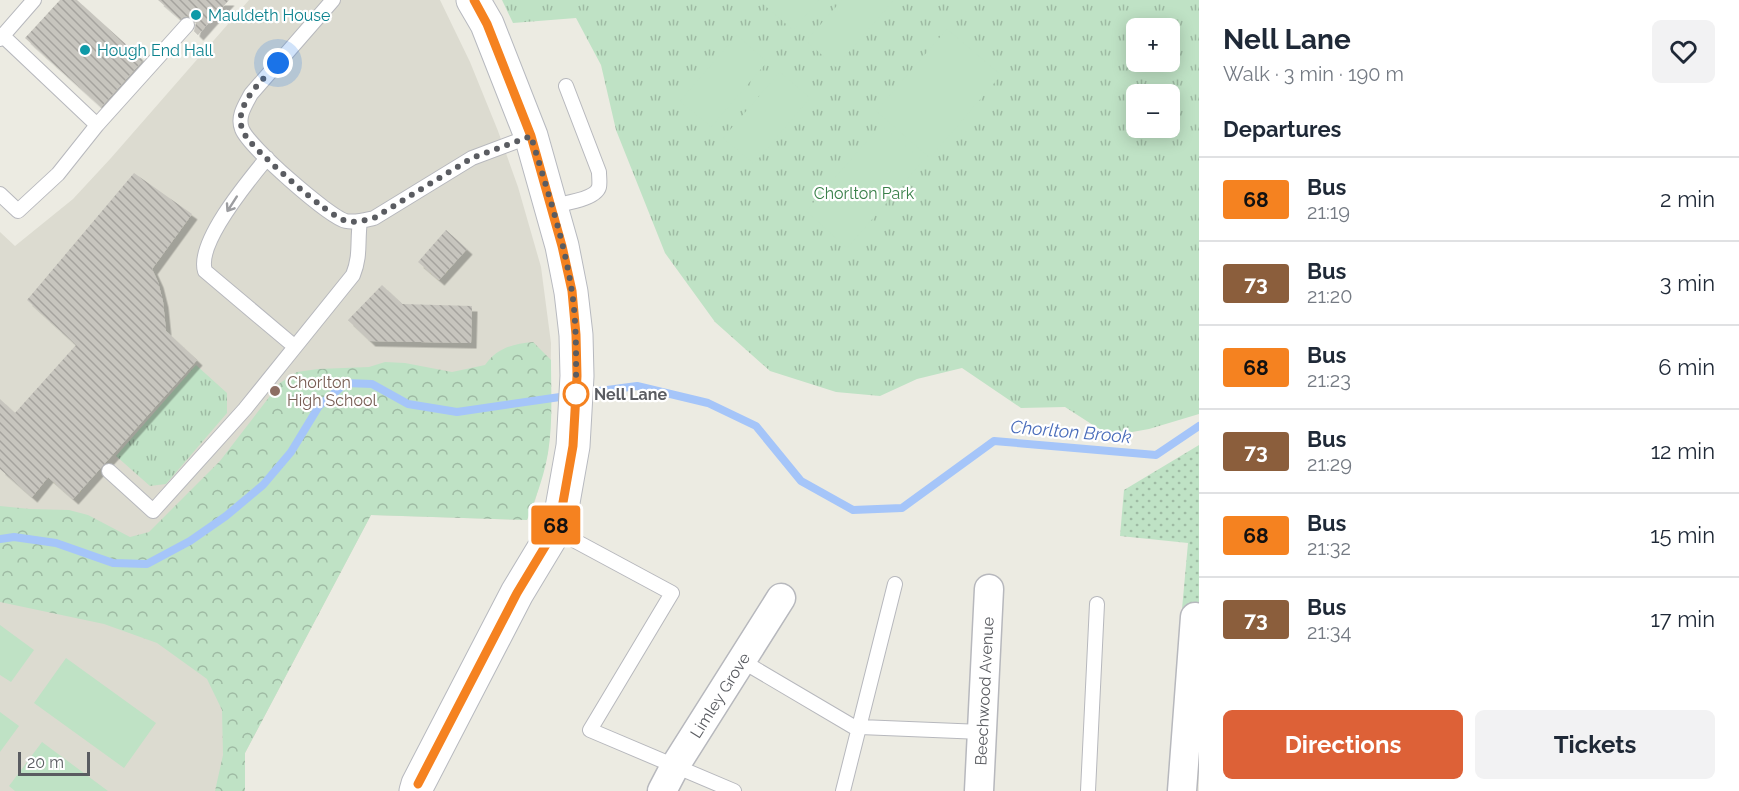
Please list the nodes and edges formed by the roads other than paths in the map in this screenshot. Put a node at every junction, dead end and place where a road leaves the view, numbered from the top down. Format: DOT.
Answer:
graph roads {
  1 [pos="34,0"];
  2 [pos="333,0"];
  3 [pos="474,0"];
  4 [pos="187,25"];
  5 [pos="1,37"];
  6 [pos="566,86"];
  7 [pos="97,125"];
  8 [pos="531,136"];
  9 [pos="267,158"];
  10 [pos="0,194"];
  11 [pos="552,206"];
  12 [pos="360,221"];
  13 [pos="294,346"];
  14 [pos="109,471"];
  15 [pos="555,530"];
  16 [pos="895,584"];
  17 [pos="989,589"];
  18 [pos="781,598"];
  19 [pos="1097,604"];
  20 [pos="1195,617"];
  21 [pos="741,661"];
  22 [pos="860,729"];
  23 [pos="982,732"];
  24 [pos="675,766"];
  25 [pos="423,789"];
  26 [pos="662,791"];
  27 [pos="734,791"];
  28 [pos="843,791"];
  29 [pos="979,791"];
  30 [pos="1088,791"];
  31 [pos="1182,791"];
  1 -- 5 [label="lane"];
  2 -- 9 [label="lane"];
  3 -- 8 [label="street"];
  4 -- 7 [label="lane"];
  5 -- 7 [label="lane"];
  6 -- 11 [label="lane"];
  7 -- 10 [label="lane"];
  8 -- 11 [label="street"];
  8 -- 12 [label="lane"];
  9 -- 12 [label="lane"];
  9 -- 13 [label="lane, one-way"];
  11 -- 15 [label="street"];
  12 -- 13 [label="lane"];
  13 -- 14 [label="lane"];
  15 -- 24 [label="lane"];
  15 -- 25 [label="street"];
  16 -- 22 [label="lane"];
  17 -- 23 [label="street, Beechwood Avenue"];
  18 -- 21 [label="street, Limley Grove"];
  19 -- 30 [label="lane"];
  20 -- 31 [label="street"];
  21 -- 22 [label="lane"];
  21 -- 24 [label="street, Limley Grove"];
  22 -- 23 [label="lane"];
  22 -- 28 [label="lane"];
  23 -- 29 [label="street, Beechwood Avenue"];
  24 -- 26 [label="street, Limley Grove"];
  24 -- 27 [label="lane"];
}
